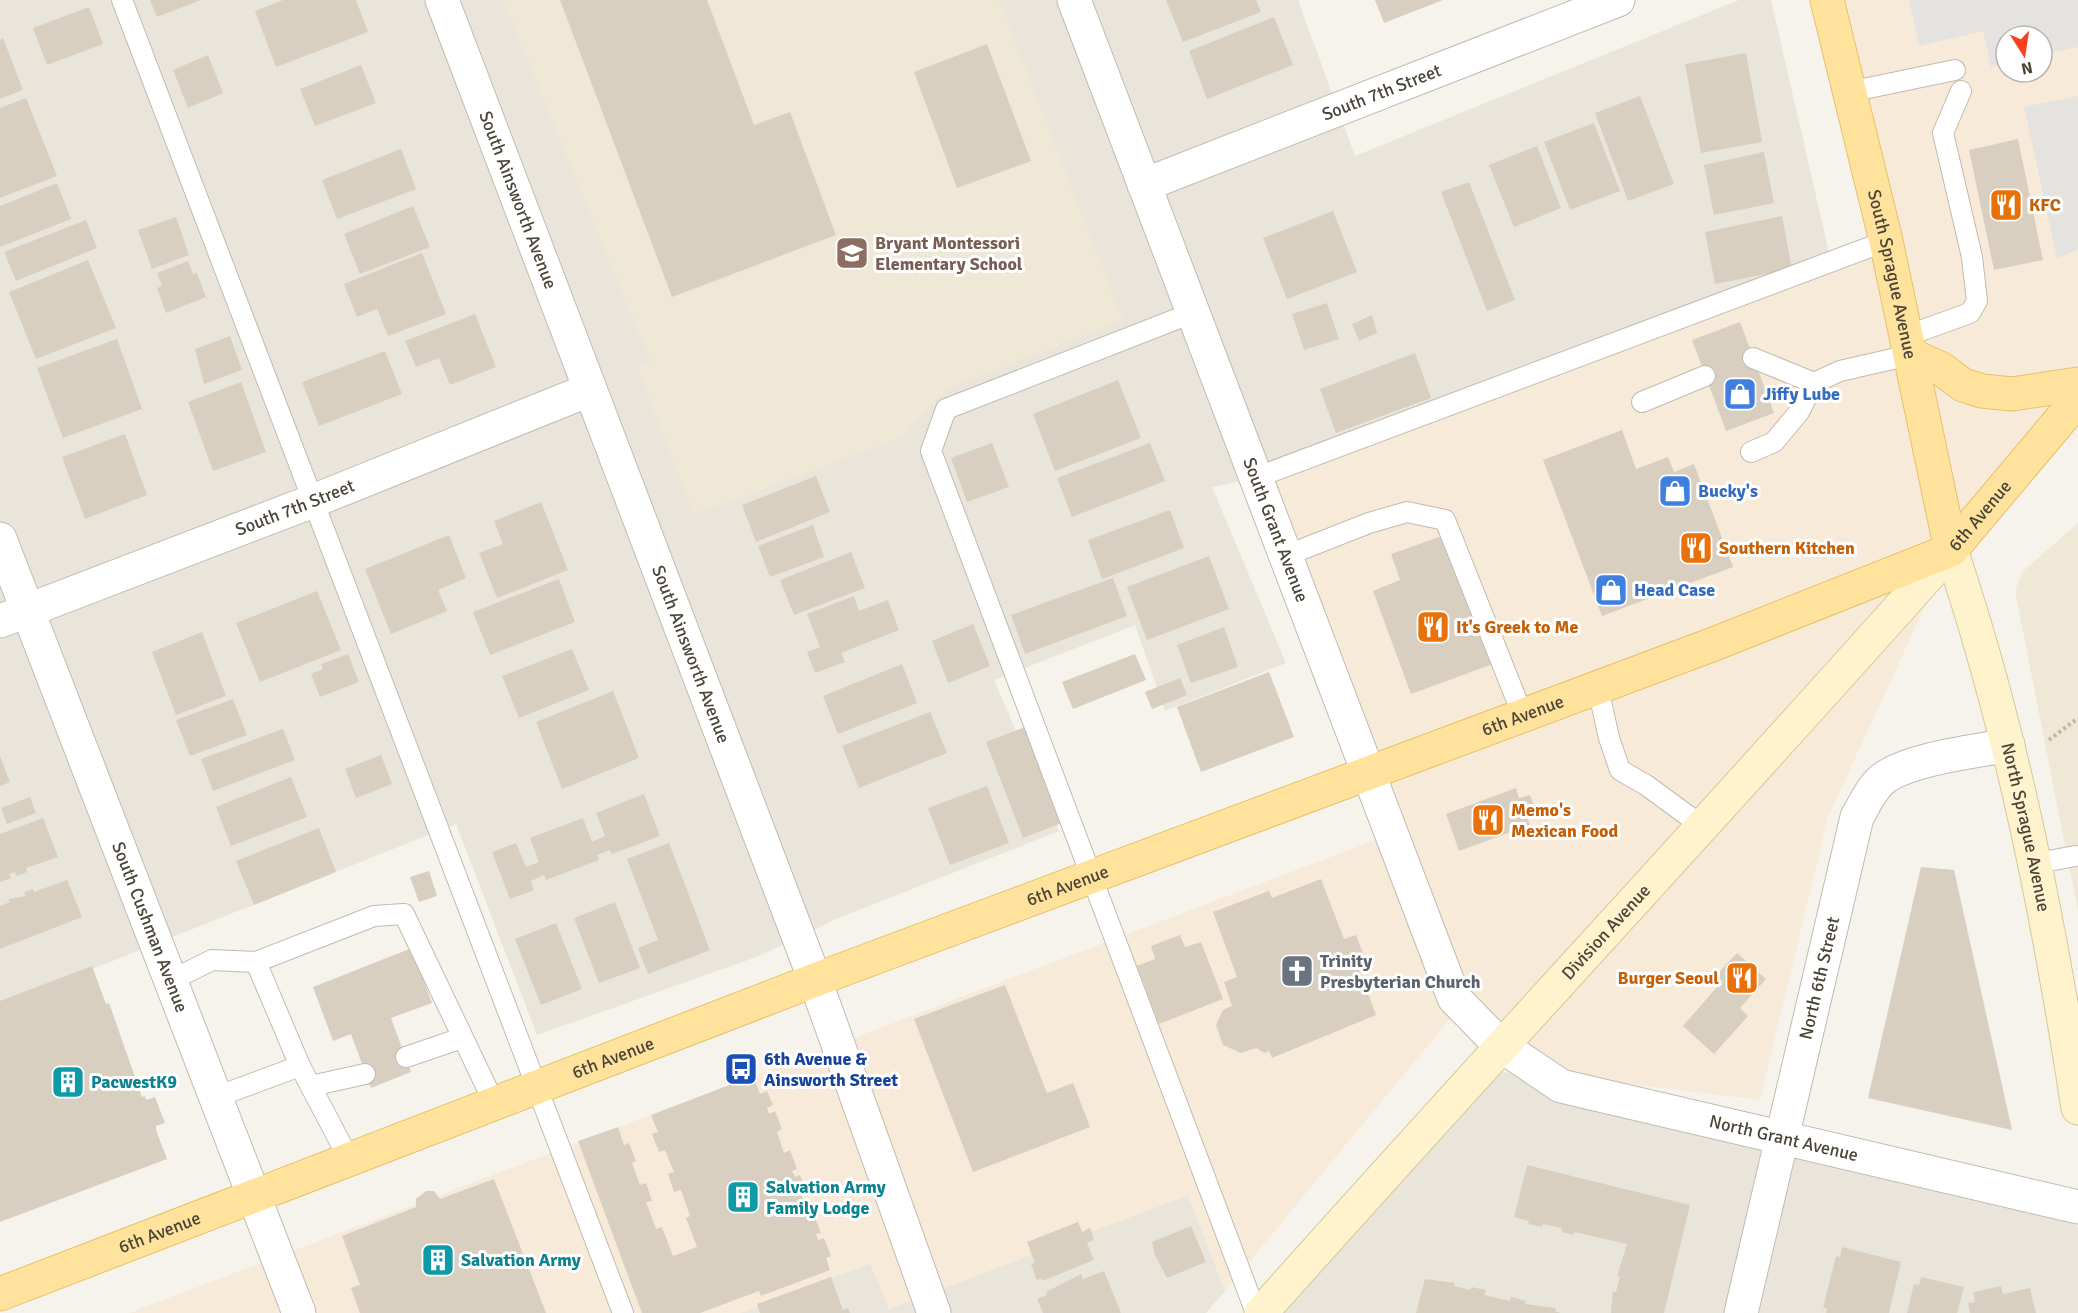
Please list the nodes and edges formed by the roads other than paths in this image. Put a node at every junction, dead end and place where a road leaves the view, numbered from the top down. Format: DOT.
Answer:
graph roads {
  1 [pos="122,0"];
  2 [pos="442,0"];
  3 [pos="1074,0"];
  4 [pos="1618,0"];
  5 [pos="1827,0"];
  6 [pos="1955,70"];
  7 [pos="1961,91"];
  8 [pos="1849,92"];
  9 [pos="1144,186"];
  10 [pos="1886,241"];
  11 [pos="1192,313"];
  12 [pos="1908,345"];
  13 [pos="1753,358"];
  14 [pos="1706,376"];
  15 [pos="1814,383"];
  16 [pos="2078,384"];
  17 [pos="589,390"];
  18 [pos="2078,399"];
  19 [pos="1642,402"];
  20 [pos="1751,452"];
  21 [pos="1255,478"];
  22 [pos="313,501"];
  23 [pos="0,539"];
  24 [pos="1951,550"];
  25 [pos="1285,556"];
  26 [pos="13,616"];
  27 [pos="1598,688"];
  28 [pos="1523,716"];
  29 [pos="2008,745"];
  30 [pos="1368,774"];
  31 [pos="1702,826"];
  32 [pos="2075,856"];
  33 [pos="2033,864"];
  34 [pos="1094,877"];
  35 [pos="256,962"];
  36 [pos="815,980"];
  37 [pos="170,981"];
  38 [pos="2068,981"];
  39 [pos="462,1038"];
  40 [pos="1500,1045"];
  41 [pos="406,1058"];
  42 [pos="300,1066"];
  43 [pos="365,1074"];
  44 [pos="311,1086"];
  45 [pos="537,1089"];
  46 [pos="216,1097"];
  47 [pos="495,1105"];
  48 [pos="2078,1108"];
  49 [pos="1783,1139"];
  50 [pos="350,1161"];
  51 [pos="254,1197"];
  52 [pos="2078,1207"];
  53 [pos="0,1294"];
  54 [pos="299,1313"];
  55 [pos="623,1313"];
  56 [pos="934,1313"];
  57 [pos="1256,1313"];
  58 [pos="1261,1313"];
  59 [pos="1741,1313"];
  1 -- 22 [label="lane"];
  2 -- 17 [label="street, South Ainsworth Avenue"];
  3 -- 9 [label="street, South Grant Avenue"];
  4 -- 9 [label="street, South 7th Street"];
  5 -- 8 [label="main road, South Sprague Avenue"];
  6 -- 8 [label="lane"];
  7 -- 12 [label="lane"];
  8 -- 10 [label="main road, South Sprague Avenue"];
  9 -- 11 [label="street, South Grant Avenue"];
  10 -- 12 [label="main road, South Sprague Avenue"];
  10 -- 21 [label="lane"];
  11 -- 21 [label="street, South Grant Avenue"];
  11 -- 34 [label="lane"];
  12 -- 15 [label="lane"];
  12 -- 16 [label="main road"];
  12 -- 24 [label="main road, South Sprague Avenue"];
  13 -- 15 [label="lane"];
  14 -- 19 [label="lane"];
  15 -- 20 [label="lane"];
  17 -- 22 [label="street, South 7th Street"];
  17 -- 36 [label="street, South Ainsworth Avenue"];
  18 -- 24 [label="main road, 6th Avenue"];
  21 -- 25 [label="street, South Grant Avenue"];
  22 -- 26 [label="street, South 7th Street"];
  22 -- 45 [label="lane"];
  23 -- 26 [label="street, South Cushman Avenue"];
  24 -- 27 [label="main road, 6th Avenue"];
  24 -- 29 [label="main road, North Sprague Avenue"];
  24 -- 31 [label="main road, Division Avenue"];
  25 -- 28 [label="lane"];
  25 -- 30 [label="street, South Grant Avenue"];
  26 -- 37 [label="street, South Cushman Avenue"];
  27 -- 28 [label="main road, 6th Avenue"];
  27 -- 31 [label="lane"];
  28 -- 30 [label="main road, 6th Avenue"];
  29 -- 33 [label="main road, North Sprague Avenue"];
  29 -- 49 [label="street, North 6th Street"];
  30 -- 34 [label="main road, 6th Avenue"];
  30 -- 40 [label="street, South Grant Avenue"];
  31 -- 40 [label="main road, Division Avenue"];
  32 -- 33 [label="lane"];
  33 -- 38 [label="main road, North Sprague Avenue"];
  34 -- 36 [label="main road, 6th Avenue"];
  34 -- 57 [label="lane"];
  35 -- 37 [label="lane"];
  35 -- 39 [label="lane"];
  35 -- 42 [label="lane"];
  36 -- 45 [label="main road, 6th Avenue"];
  36 -- 56 [label="street, South Ainsworth Avenue"];
  37 -- 46 [label="street, South Cushman Avenue"];
  38 -- 48 [label="main road, North Sprague Avenue"];
  39 -- 41 [label="lane"];
  39 -- 47 [label="lane"];
  40 -- 49 [label="street, North Grant Avenue"];
  40 -- 58 [label="main road, Division Avenue"];
  42 -- 44 [label="lane"];
  42 -- 46 [label="lane"];
  43 -- 44 [label="lane"];
  44 -- 50 [label="lane"];
  45 -- 47 [label="main road, 6th Avenue"];
  45 -- 55 [label="lane"];
  46 -- 51 [label="street, South Cushman Avenue"];
  47 -- 50 [label="main road, 6th Avenue"];
  49 -- 52 [label="street, North Grant Avenue"];
  49 -- 59 [label="street, North 6th Street"];
  50 -- 51 [label="main road, 6th Avenue"];
  51 -- 53 [label="main road, 6th Avenue"];
  51 -- 54 [label="street, South Cushman Avenue"];
}
